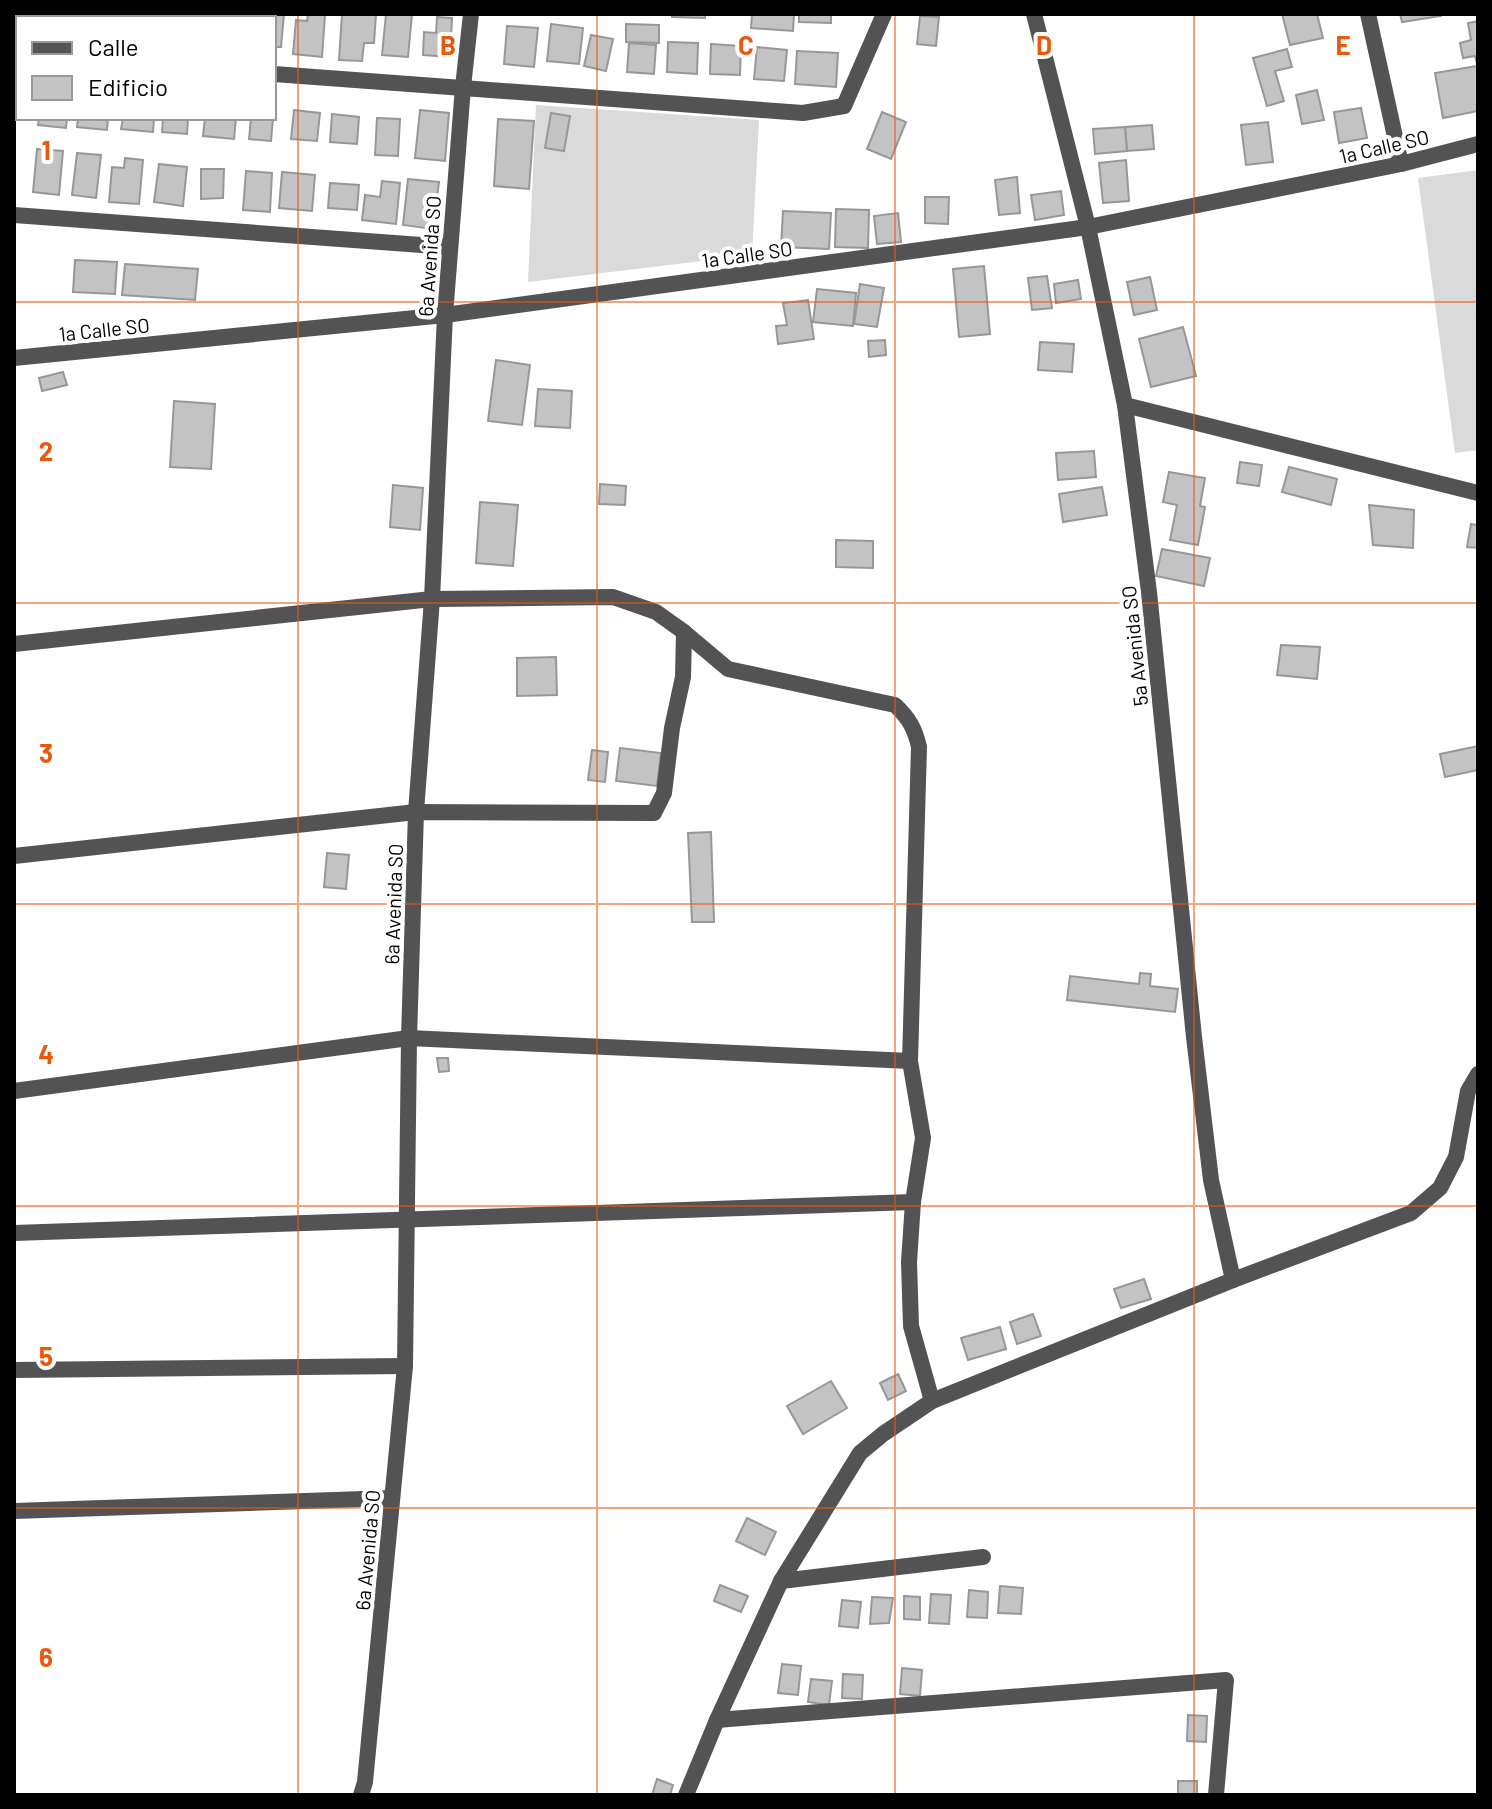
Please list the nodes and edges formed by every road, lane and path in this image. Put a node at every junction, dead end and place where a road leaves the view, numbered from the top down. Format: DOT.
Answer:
graph roads {
  1 [pos="471,14"];
  2 [pos="884,14"];
  3 [pos="1034,14"];
  4 [pos="1368,14"];
  5 [pos="276,74"];
  6 [pos="463,87"];
  7 [pos="1478,144"];
  8 [pos="1401,164"];
  9 [pos="14,215"];
  10 [pos="1088,227"];
  11 [pos="449,247"];
  12 [pos="445,315"];
  13 [pos="14,358"];
  14 [pos="1125,405"];
  15 [pos="1478,493"];
  16 [pos="432,599"];
  17 [pos="684,632"];
  18 [pos="14,644"];
  19 [pos="416,812"];
  20 [pos="14,856"];
  21 [pos="409,1038"];
  22 [pos="910,1061"];
  23 [pos="1478,1074"];
  24 [pos="14,1091"];
  25 [pos="913,1202"];
  26 [pos="406,1221"];
  27 [pos="14,1233"];
  28 [pos="1233,1280"];
  29 [pos="405,1366"];
  30 [pos="14,1370"];
  31 [pos="932,1401"];
  32 [pos="392,1498"];
  33 [pos="14,1511"];
  34 [pos="983,1557"];
  35 [pos="781,1581"];
  36 [pos="717,1720"];
  37 [pos="361,1795"];
  38 [pos="686,1795"];
  39 [pos="1216,1795"];
  1 -- 6 [label="street, 6a Avenida SO"];
  2 -- 6 [label="street"];
  3 -- 10 [label="street, 5a Avenida SO"];
  4 -- 8 [label="street"];
  5 -- 6 [label="street"];
  6 -- 11 [label="street, 6a Avenida SO"];
  7 -- 8 [label="street, 1a Calle SO"];
  8 -- 10 [label="street, 1a Calle SO"];
  9 -- 11 [label="street"];
  10 -- 12 [label="street, 1a Calle SO"];
  10 -- 14 [label="street, 5a Avenida SO"];
  11 -- 12 [label="street, 6a Avenida SO"];
  12 -- 13 [label="street, 1a Calle SO"];
  12 -- 16 [label="street, 6a Avenida SO"];
  14 -- 15 [label="street"];
  14 -- 28 [label="street, 5a Avenida SO"];
  16 -- 17 [label="street"];
  16 -- 18 [label="street"];
  16 -- 19 [label="street, 6a Avenida SO"];
  17 -- 19 [label="street"];
  17 -- 22 [label="street"];
  19 -- 20 [label="street"];
  19 -- 21 [label="street, 6a Avenida SO"];
  21 -- 22 [label="street"];
  21 -- 24 [label="street"];
  21 -- 26 [label="street, 6a Avenida SO"];
  22 -- 25 [label="street"];
  23 -- 28 [label="street"];
  25 -- 26 [label="street"];
  25 -- 31 [label="street"];
  26 -- 27 [label="street"];
  26 -- 29 [label="street, 6a Avenida SO"];
  28 -- 31 [label="street"];
  29 -- 30 [label="street"];
  29 -- 32 [label="street, 6a Avenida SO"];
  31 -- 35 [label="street"];
  32 -- 33 [label="street"];
  32 -- 37 [label="street, 6a Avenida SO"];
  34 -- 35 [label="street"];
  35 -- 36 [label="street"];
  36 -- 38 [label="street"];
  36 -- 39 [label="street"];
}
